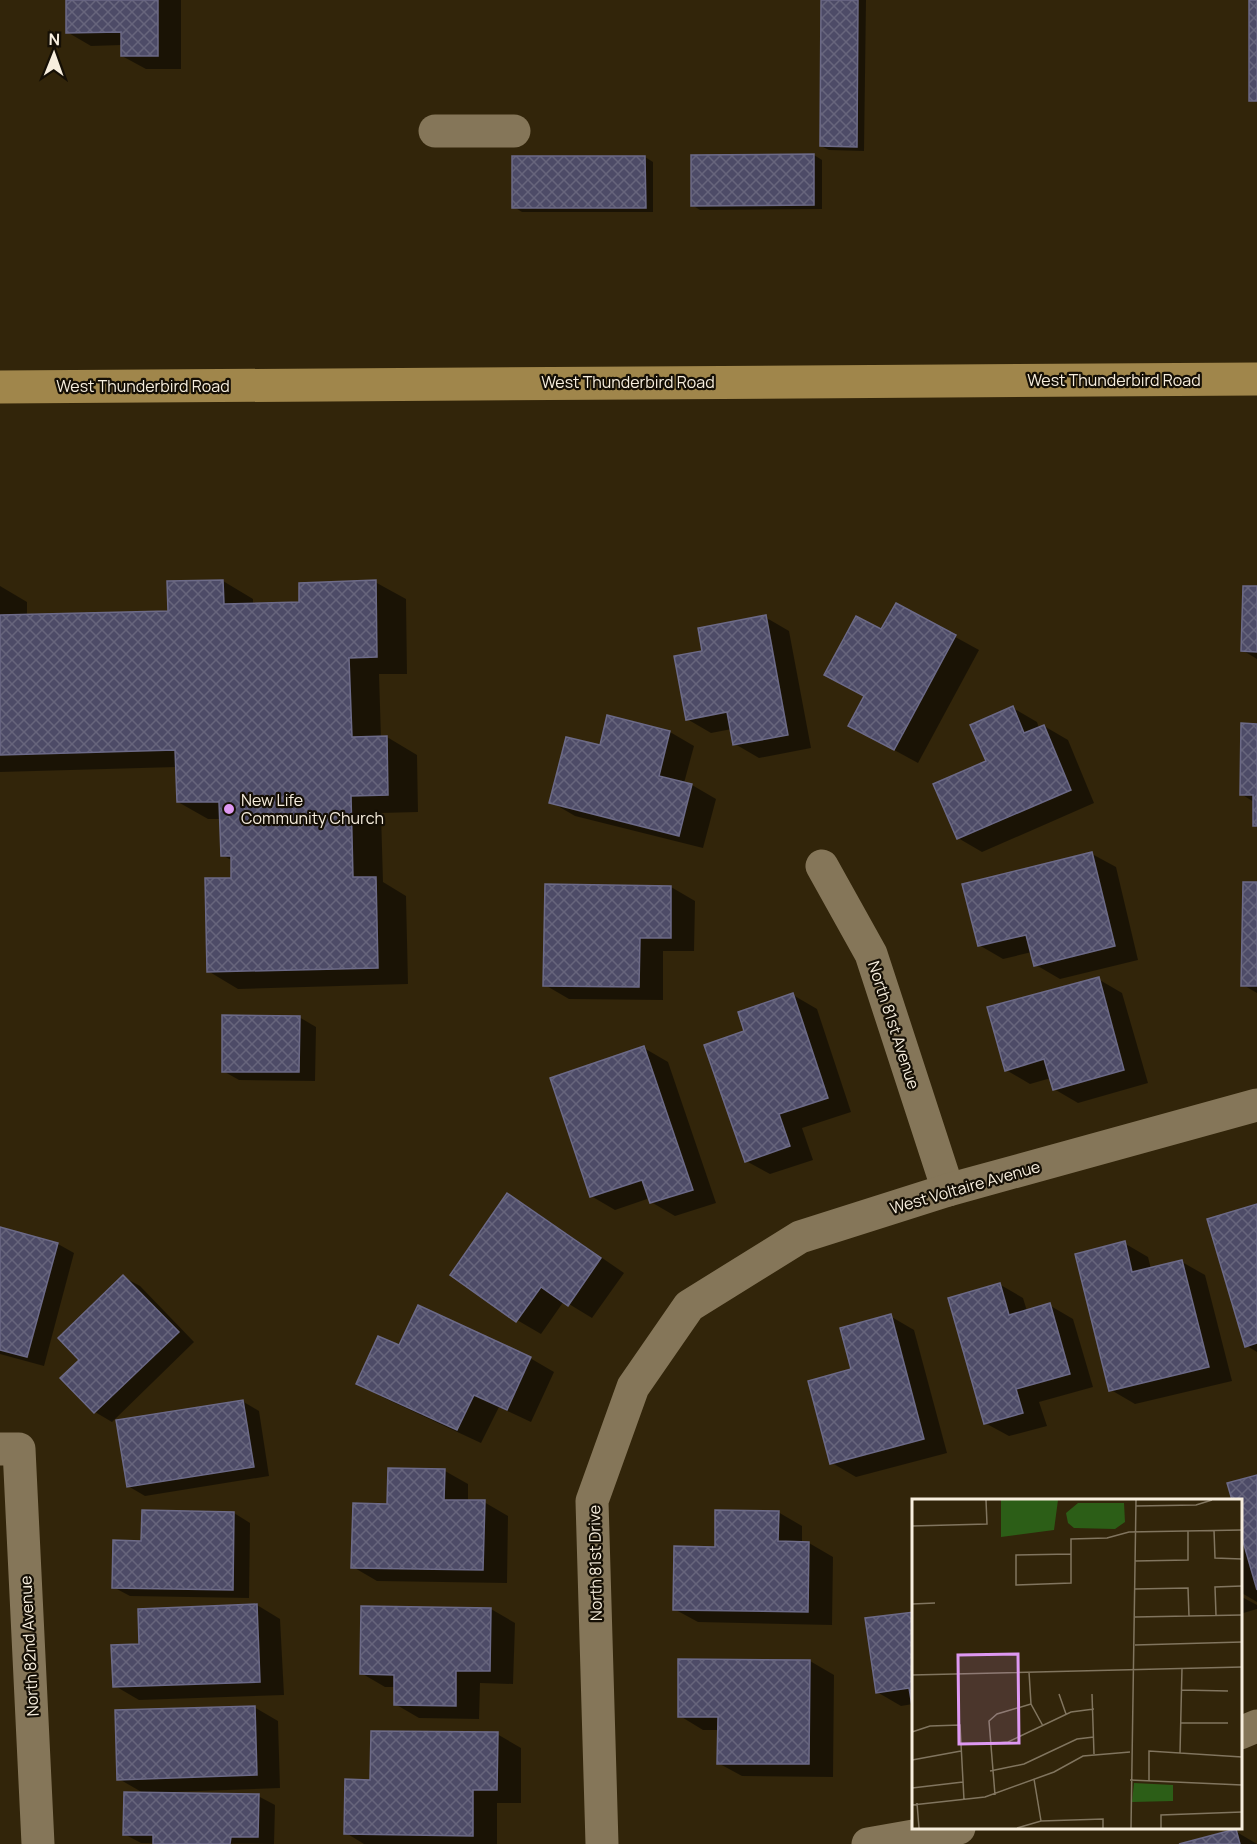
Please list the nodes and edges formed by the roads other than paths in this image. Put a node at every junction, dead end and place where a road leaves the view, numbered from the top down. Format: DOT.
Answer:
graph roads {
  1 [pos="435,131"];
  2 [pos="514,131"];
  3 [pos="1257,379"];
  4 [pos="0,387"];
  5 [pos="822,866"];
  6 [pos="1257,1105"];
  7 [pos="948,1190"];
  8 [pos="689,1306"];
  9 [pos="10,1449"];
  10 [pos="1257,1726"];
  11 [pos="1242,1732"];
  12 [pos="948,1829"];
  13 [pos="38,1844"];
  14 [pos="602,1844"];
  15 [pos="868,1844"];
  1 -- 2 [label="street"];
  3 -- 4 [label="main road, West Thunderbird Road"];
  5 -- 7 [label="street, North 81st Avenue"];
  6 -- 7 [label="street, West Voltaire Avenue"];
  7 -- 8 [label="street, West Voltaire Avenue"];
  8 -- 14 [label="street, North 81st Drive"];
  9 -- 13 [label="street, North 82nd Avenue"];
  10 -- 11 [label="street"];
  12 -- 15 [label="street"];
}
